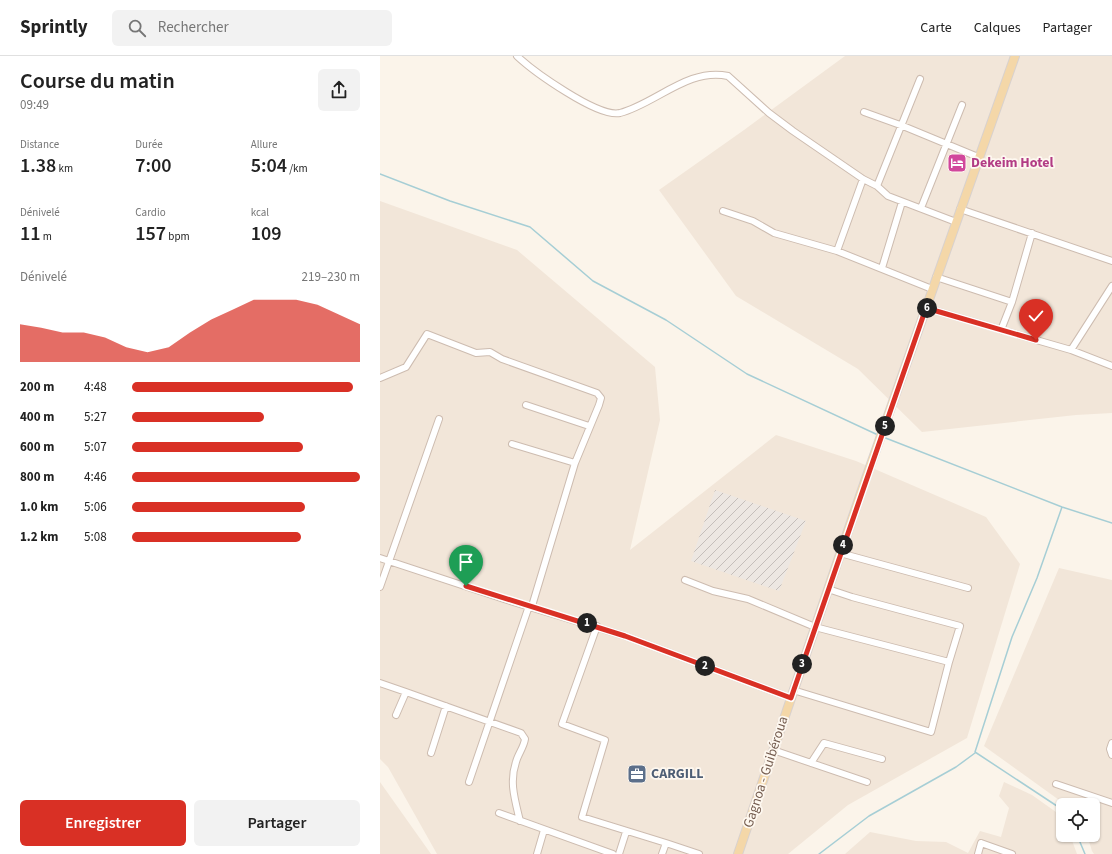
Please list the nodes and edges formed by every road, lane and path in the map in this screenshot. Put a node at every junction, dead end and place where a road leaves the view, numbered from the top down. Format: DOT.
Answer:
graph roads {
  1 [pos="517,56"];
  2 [pos="1015,56"];
  3 [pos="920,79"];
  4 [pos="962,105"];
  5 [pos="864,112"];
  6 [pos="902,126"];
  7 [pos="946,143"];
  8 [pos="978,157"];
  9 [pos="864,180"];
  10 [pos="877,186"];
  11 [pos="902,202"];
  12 [pos="921,208"];
  13 [pos="960,209"];
  14 [pos="723,211"];
  15 [pos="956,222"];
  16 [pos="1032,233"];
  17 [pos="837,251"];
  18 [pos="1112,261"];
  19 [pos="882,268"];
  20 [pos="936,277"];
  21 [pos="1112,286"];
  22 [pos="932,289"];
  23 [pos="1012,302"];
  24 [pos="926,308"];
  25 [pos="1001,330"];
  26 [pos="1071,350"];
  27 [pos="1112,366"];
  28 [pos="380,378"];
  29 [pos="526,405"];
  30 [pos="438,419"];
  31 [pos="589,426"];
  32 [pos="512,444"];
  33 [pos="575,463"];
  34 [pos="840,553"];
  35 [pos="380,558"];
  36 [pos="389,561"];
  37 [pos="685,580"];
  38 [pos="380,587"];
  39 [pos="968,588"];
  40 [pos="828,589"];
  41 [pos="530,606"];
  42 [pos="597,626"];
  43 [pos="815,627"];
  44 [pos="949,662"];
  45 [pos="380,682"];
  46 [pos="406,692"];
  47 [pos="792,694"];
  48 [pos="446,706"];
  49 [pos="396,715"];
  50 [pos="490,721"];
  51 [pos="1112,743"];
  52 [pos="773,750"];
  53 [pos="431,753"];
  54 [pos="1112,755"];
  55 [pos="882,759"];
  56 [pos="811,763"];
  57 [pos="469,782"];
  58 [pos="867,782"];
  59 [pos="1056,784"];
  60 [pos="1112,803"];
  61 [pos="499,813"];
  62 [pos="520,821"];
  63 [pos="544,830"];
  64 [pos="626,832"];
  65 [pos="666,843"];
  66 [pos="537,854"];
  67 [pos="613,854"];
  68 [pos="619,854"];
  69 [pos="662,854"];
  70 [pos="699,854"];
  71 [pos="738,854"];
  72 [pos="978,854"];
  73 [pos="1012,854"];
  1 -- 9 [label="street"];
  2 -- 8 [label="main road, Gagnoa - Guibéroua"];
  3 -- 6 [label="street"];
  4 -- 7 [label="street"];
  5 -- 6 [label="street"];
  6 -- 7 [label="street"];
  6 -- 10 [label="street"];
  7 -- 8 [label="street"];
  7 -- 12 [label="street"];
  8 -- 13 [label="main road, Gagnoa - Guibéroua"];
  9 -- 10 [label="street"];
  9 -- 17 [label="street"];
  10 -- 11 [label="street"];
  11 -- 12 [label="street"];
  11 -- 19 [label="street"];
  12 -- 15 [label="street"];
  13 -- 15 [label="main road, Gagnoa - Guibéroua"];
  13 -- 16 [label="street"];
  14 -- 17 [label="street"];
  15 -- 20 [label="main road, Gagnoa - Guibéroua"];
  16 -- 18 [label="street"];
  16 -- 23 [label="street"];
  17 -- 19 [label="street"];
  19 -- 22 [label="street"];
  20 -- 22 [label="main road, Gagnoa - Guibéroua"];
  20 -- 23 [label="street"];
  21 -- 26 [label="street"];
  22 -- 24 [label="main road, Gagnoa - Guibéroua"];
  23 -- 25 [label="street"];
  24 -- 25 [label="street"];
  24 -- 34 [label="main road, Gagnoa - Guibéroua"];
  25 -- 26 [label="street"];
  26 -- 27 [label="street"];
  28 -- 31 [label="street"];
  29 -- 31 [label="street"];
  30 -- 36 [label="street"];
  31 -- 33 [label="street"];
  32 -- 33 [label="street"];
  33 -- 41 [label="street"];
  34 -- 39 [label="street"];
  34 -- 40 [label="main road, Gagnoa - Guibéroua"];
  35 -- 36 [label="street"];
  36 -- 38 [label="street"];
  36 -- 41 [label="street"];
  37 -- 43 [label="street"];
  40 -- 43 [label="main road, Gagnoa - Guibéroua"];
  40 -- 44 [label="street"];
  41 -- 42 [label="street"];
  41 -- 50 [label="street"];
  42 -- 47 [label="street"];
  42 -- 64 [label="street"];
  43 -- 44 [label="street"];
  43 -- 47 [label="main road, Gagnoa - Guibéroua"];
  44 -- 47 [label="street"];
  45 -- 46 [label="street"];
  46 -- 48 [label="street"];
  46 -- 49 [label="street"];
  47 -- 52 [label="main road, Gagnoa - Guibéroua"];
  48 -- 50 [label="street"];
  48 -- 53 [label="street"];
  50 -- 57 [label="street"];
  50 -- 62 [label="street"];
  51 -- 54 [label="street"];
  52 -- 56 [label="street"];
  52 -- 71 [label="main road, Gagnoa - Guibéroua"];
  55 -- 56 [label="street"];
  56 -- 58 [label="street"];
  59 -- 60 [label="street"];
  61 -- 62 [label="street"];
  62 -- 63 [label="street"];
  63 -- 66 [label="street"];
  63 -- 67 [label="street"];
  64 -- 65 [label="street"];
  64 -- 68 [label="street"];
  65 -- 69 [label="street"];
  65 -- 70 [label="street"];
  72 -- 73 [label="street"];
}
